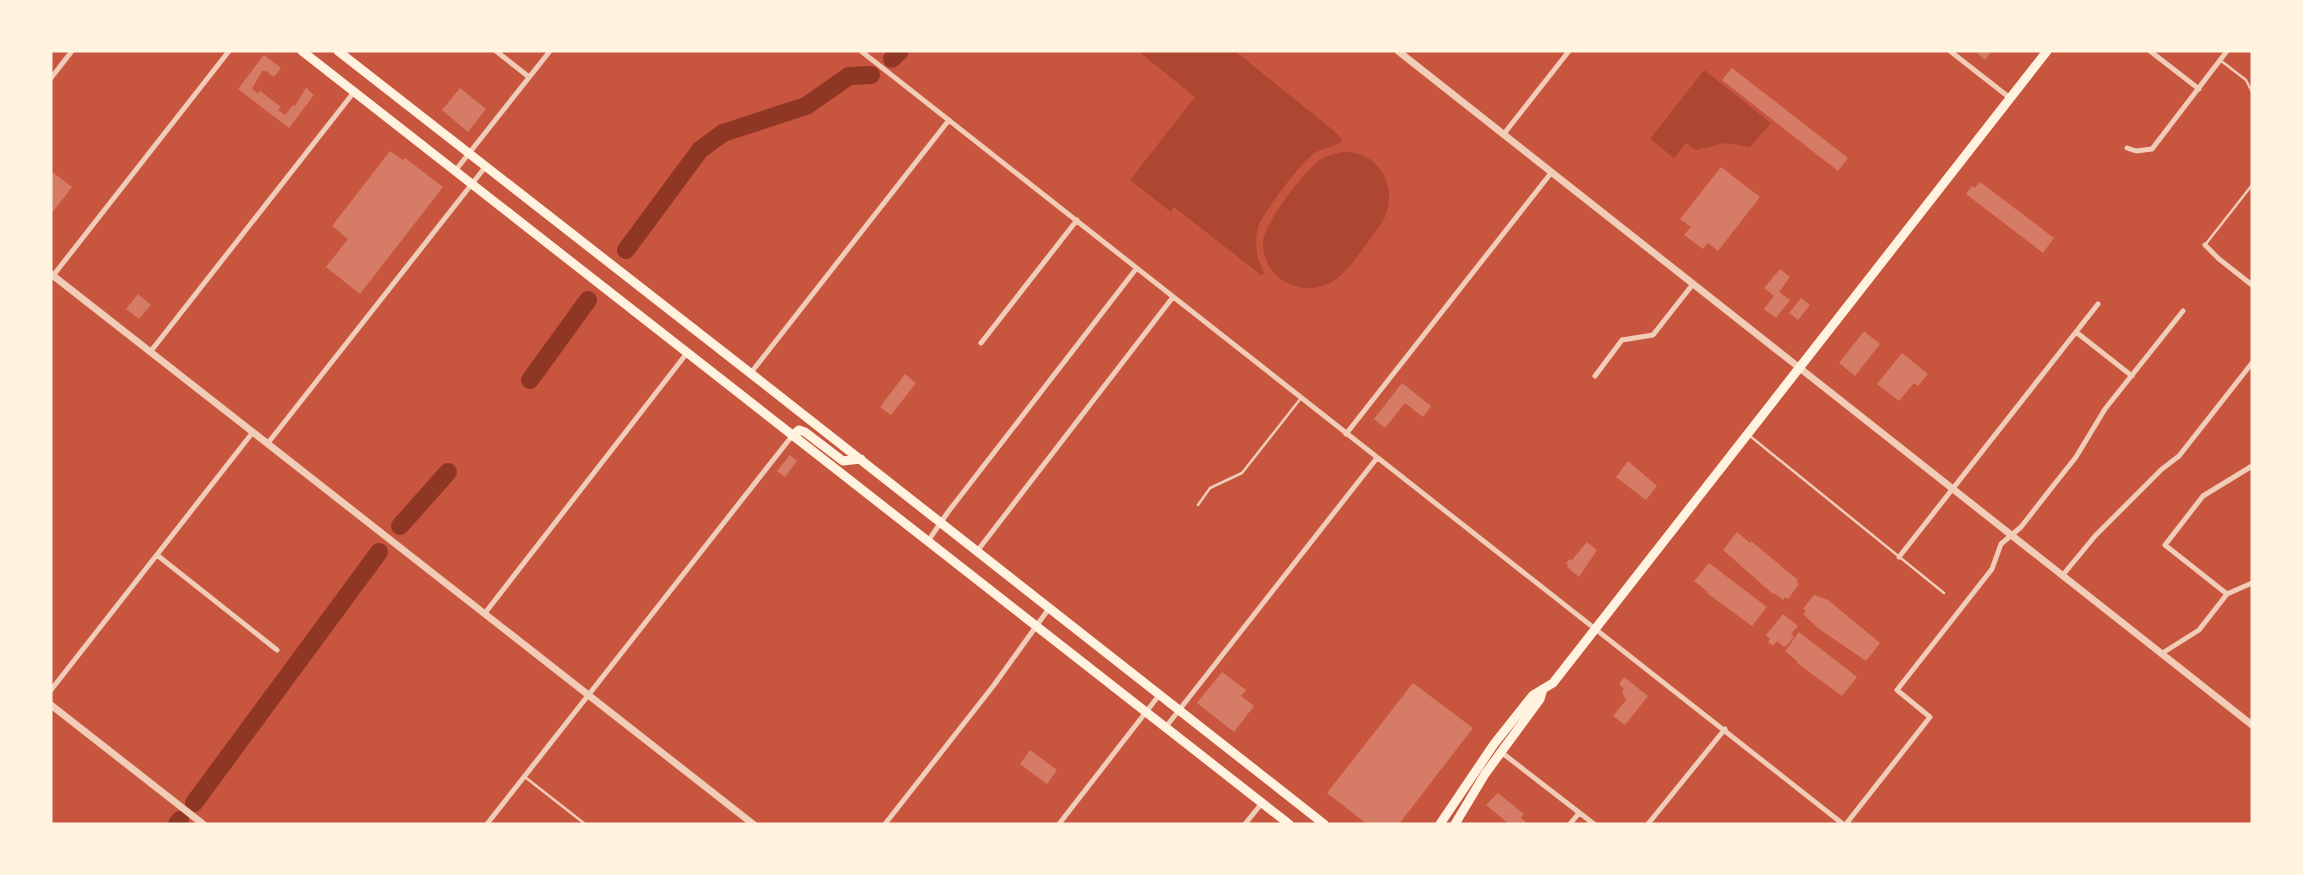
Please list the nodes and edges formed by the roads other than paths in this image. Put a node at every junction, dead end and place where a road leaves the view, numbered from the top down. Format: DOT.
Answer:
graph roads {
  1 [pos="72,51"];
  2 [pos="229,51"];
  3 [pos="302,51"];
  4 [pos="338,51"];
  5 [pos="496,51"];
  6 [pos="550,51"];
  7 [pos="861,51"];
  8 [pos="1398,51"];
  9 [pos="1569,51"];
  10 [pos="1950,51"];
  11 [pos="2047,51"];
  12 [pos="2150,51"];
  13 [pos="2227,51"];
  14 [pos="870,54"];
  15 [pos="2220,60"];
  16 [pos="530,77"];
  17 [pos="51,78"];
  18 [pos="2199,89"];
  19 [pos="354,92"];
  20 [pos="2252,92"];
  21 [pos="2010,98"];
  22 [pos="949,120"];
  23 [pos="1503,135"];
  24 [pos="2127,148"];
  25 [pos="469,154"];
  26 [pos="486,166"];
  27 [pos="455,171"];
  28 [pos="1551,173"];
  29 [pos="471,184"];
  30 [pos="2252,185"];
  31 [pos="1077,220"];
  32 [pos="2205,245"];
  33 [pos="1136,269"];
  34 [pos="52,276"];
  35 [pos="1693,284"];
  36 [pos="2252,285"];
  37 [pos="1173,297"];
  38 [pos="2098,304"];
  39 [pos="2183,311"];
  40 [pos="2076,332"];
  41 [pos="981,343"];
  42 [pos="151,352"];
  43 [pos="687,353"];
  44 [pos="2252,363"];
  45 [pos="1798,368"];
  46 [pos="750,374"];
  47 [pos="1595,376"];
  48 [pos="2132,376"];
  49 [pos="1301,398"];
  50 [pos="254,432"];
  51 [pos="1747,433"];
  52 [pos="1346,434"];
  53 [pos="792,436"];
  54 [pos="268,444"];
  55 [pos="1377,458"];
  56 [pos="861,459"];
  57 [pos="2252,466"];
  58 [pos="1952,490"];
  59 [pos="1198,504"];
  60 [pos="941,522"];
  61 [pos="2012,536"];
  62 [pos="927,542"];
  63 [pos="978,550"];
  64 [pos="157,555"];
  65 [pos="1899,557"];
  66 [pos="2062,576"];
  67 [pos="2252,583"];
  68 [pos="1944,593"];
  69 [pos="2227,594"];
  70 [pos="1050,608"];
  71 [pos="485,613"];
  72 [pos="1035,626"];
  73 [pos="1594,629"];
  74 [pos="277,650"];
  75 [pos="2161,654"];
  76 [pos="1543,689"];
  77 [pos="51,690"];
  78 [pos="1160,694"];
  79 [pos="588,695"];
  80 [pos="52,709"];
  81 [pos="1180,709"];
  82 [pos="1145,712"];
  83 [pos="2252,725"];
  84 [pos="1165,728"];
  85 [pos="1725,729"];
  86 [pos="1501,752"];
  87 [pos="524,776"];
  88 [pos="1262,802"];
  89 [pos="1580,813"];
  90 [pos="203,824"];
  91 [pos="487,824"];
  92 [pos="584,824"];
  93 [pos="753,824"];
  94 [pos="885,824"];
  95 [pos="1058,824"];
  96 [pos="1245,824"];
  97 [pos="1289,824"];
  98 [pos="1324,824"];
  99 [pos="1440,824"];
  100 [pos="1455,824"];
  101 [pos="1570,824"];
  102 [pos="1594,824"];
  103 [pos="1648,824"];
  104 [pos="1845,824"];
  1 -- 17 [label="street"];
  2 -- 34 [label="street"];
  3 -- 19 [label="main road"];
  4 -- 25 [label="main road"];
  5 -- 16 [label="street"];
  6 -- 16 [label="street"];
  7 -- 14 [label="street"];
  8 -- 23 [label="street"];
  9 -- 23 [label="street"];
  10 -- 21 [label="street"];
  11 -- 21 [label="main road"];
  12 -- 18 [label="street"];
  13 -- 15 [label="street"];
  14 -- 22 [label="street"];
  15 -- 18 [label="street"];
  15 -- 20 [label="lane"];
  16 -- 25 [label="street"];
  18 -- 24 [label="street"];
  19 -- 27 [label="main road"];
  19 -- 42 [label="street"];
  21 -- 45 [label="main road"];
  22 -- 31 [label="street"];
  22 -- 46 [label="street"];
  23 -- 28 [label="street"];
  25 -- 26 [label="main road"];
  25 -- 27 [label="street"];
  26 -- 29 [label="street"];
  26 -- 46 [label="main road"];
  27 -- 29 [label="main road"];
  28 -- 35 [label="street"];
  28 -- 52 [label="street"];
  29 -- 43 [label="main road"];
  29 -- 54 [label="street"];
  30 -- 32 [label="lane"];
  31 -- 33 [label="street"];
  31 -- 41 [label="street"];
  32 -- 36 [label="street"];
  33 -- 37 [label="street"];
  33 -- 60 [label="street"];
  34 -- 42 [label="street"];
  35 -- 45 [label="street"];
  35 -- 47 [label="street"];
  37 -- 49 [label="street"];
  37 -- 63 [label="street"];
  38 -- 40 [label="street"];
  39 -- 48 [label="street"];
  40 -- 48 [label="street"];
  40 -- 58 [label="street"];
  42 -- 50 [label="street"];
  43 -- 53 [label="main road"];
  43 -- 71 [label="street"];
  44 -- 66 [label="street"];
  45 -- 51 [label="main road"];
  45 -- 58 [label="street"];
  46 -- 56 [label="main road"];
  48 -- 61 [label="street"];
  49 -- 52 [label="street"];
  49 -- 59 [label="lane"];
  50 -- 54 [label="street"];
  50 -- 64 [label="street"];
  51 -- 65 [label="lane"];
  51 -- 73 [label="main road"];
  52 -- 55 [label="street"];
  53 -- 56 [label="main road"];
  53 -- 62 [label="main road"];
  53 -- 79 [label="street"];
  54 -- 71 [label="street"];
  55 -- 73 [label="street"];
  55 -- 81 [label="street"];
  56 -- 60 [label="main road"];
  57 -- 69 [label="street"];
  58 -- 61 [label="street"];
  58 -- 65 [label="street"];
  60 -- 62 [label="street"];
  60 -- 63 [label="main road"];
  61 -- 66 [label="street"];
  61 -- 104 [label="street"];
  62 -- 72 [label="main road"];
  63 -- 70 [label="main road"];
  64 -- 74 [label="street"];
  64 -- 77 [label="street"];
  65 -- 68 [label="lane"];
  66 -- 75 [label="street"];
  67 -- 69 [label="street"];
  69 -- 75 [label="street"];
  70 -- 72 [label="street"];
  70 -- 78 [label="main road"];
  71 -- 79 [label="street"];
  72 -- 82 [label="main road"];
  72 -- 94 [label="street"];
  73 -- 76 [label="main road"];
  73 -- 85 [label="street"];
  75 -- 83 [label="street"];
  76 -- 86 [label="main road"];
  76 -- 99 [label="main road"];
  78 -- 81 [label="main road"];
  78 -- 82 [label="street"];
  79 -- 87 [label="street"];
  79 -- 93 [label="street"];
  80 -- 90 [label="street"];
  81 -- 84 [label="street"];
  81 -- 98 [label="main road"];
  82 -- 84 [label="main road"];
  82 -- 95 [label="street"];
  84 -- 88 [label="main road"];
  85 -- 103 [label="street"];
  85 -- 104 [label="street"];
  86 -- 89 [label="street"];
  86 -- 100 [label="main road"];
  87 -- 91 [label="street"];
  87 -- 92 [label="lane"];
  88 -- 96 [label="street"];
  88 -- 97 [label="main road"];
  89 -- 101 [label="street"];
  89 -- 102 [label="street"];
}
